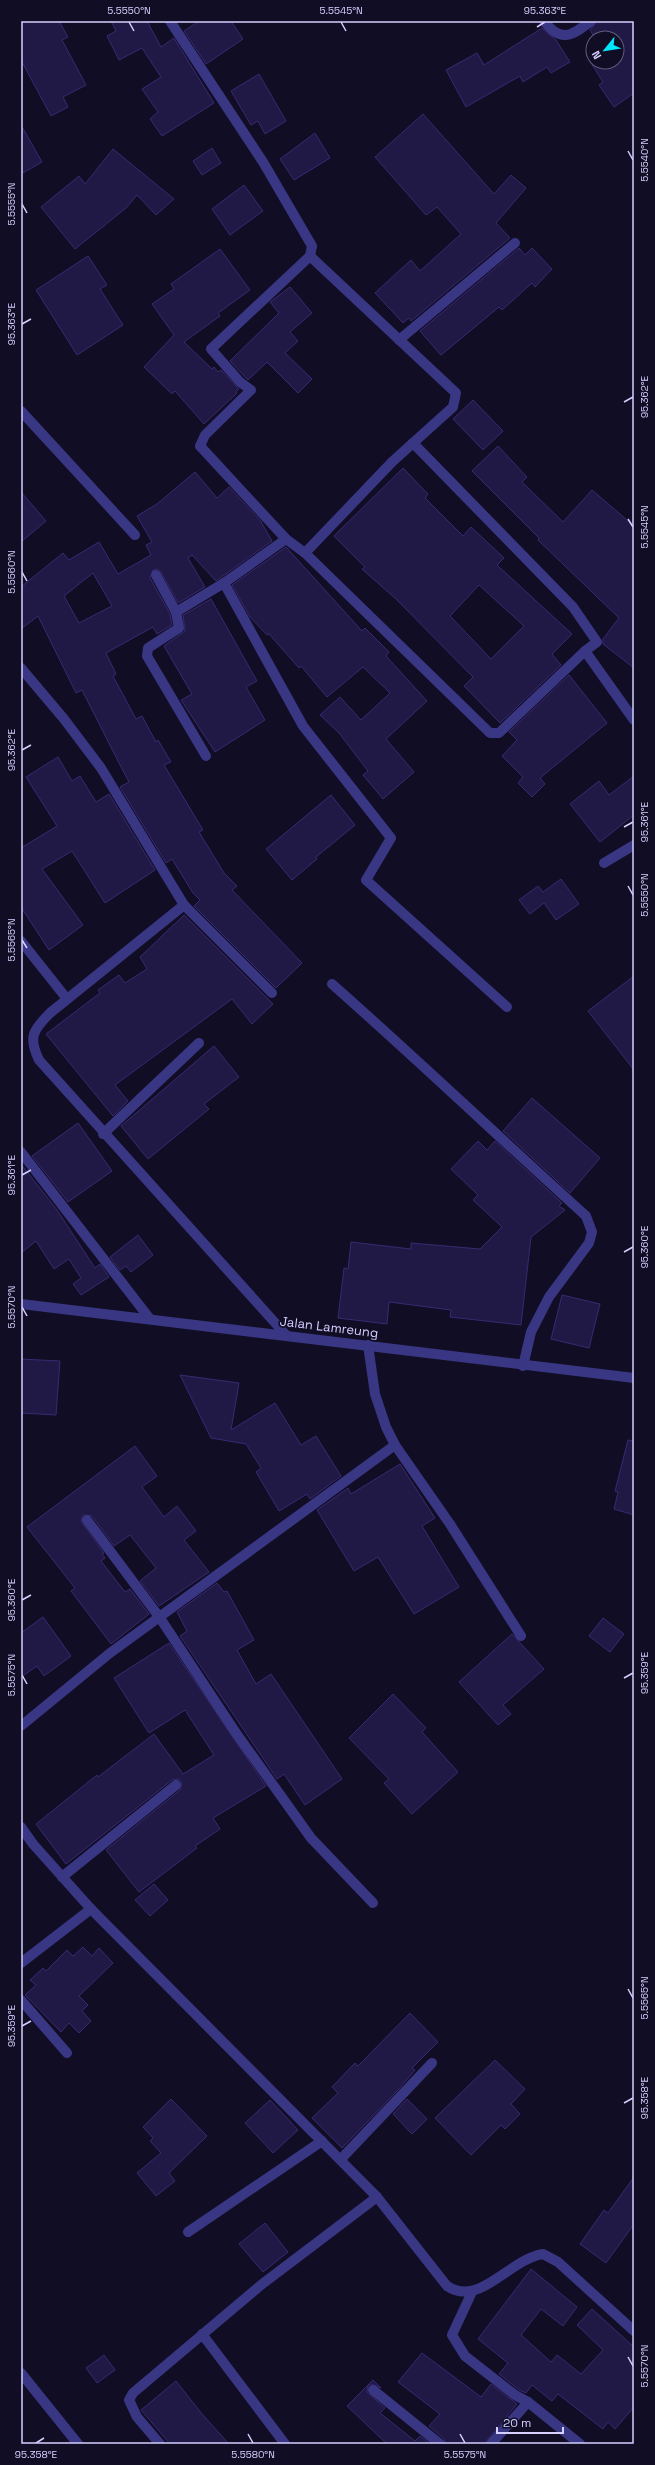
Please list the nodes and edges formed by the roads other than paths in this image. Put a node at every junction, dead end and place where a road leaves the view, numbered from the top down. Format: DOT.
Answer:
graph roads {
  1 [pos="170,21"];
  2 [pos="544,21"];
  3 [pos="591,21"];
  4 [pos="515,243"];
  5 [pos="310,256"];
  6 [pos="399,340"];
  7 [pos="21,411"];
  8 [pos="413,443"];
  9 [pos="134,535"];
  10 [pos="286,540"];
  11 [pos="305,553"];
  12 [pos="156,575"];
  13 [pos="224,583"];
  14 [pos="176,612"];
  15 [pos="585,651"];
  16 [pos="21,668"];
  17 [pos="634,720"];
  18 [pos="206,756"];
  19 [pos="634,845"];
  20 [pos="604,863"];
  21 [pos="184,905"];
  22 [pos="21,941"];
  23 [pos="332,984"];
  24 [pos="272,993"];
  25 [pos="67,999"];
  26 [pos="507,1007"];
  27 [pos="199,1043"];
  28 [pos="103,1134"];
  29 [pos="21,1152"];
  30 [pos="21,1304"];
  31 [pos="150,1319"];
  32 [pos="286,1335"];
  33 [pos="368,1345"];
  34 [pos="524,1366"];
  35 [pos="634,1378"];
  36 [pos="395,1445"];
  37 [pos="87,1520"];
  38 [pos="160,1618"];
  39 [pos="521,1636"];
  40 [pos="21,1726"];
  41 [pos="176,1785"];
  42 [pos="21,1827"];
  43 [pos="62,1876"];
  44 [pos="373,1903"];
  45 [pos="91,1909"];
  46 [pos="21,1963"];
  47 [pos="21,2000"];
  48 [pos="67,2053"];
  49 [pos="432,2063"];
  50 [pos="322,2141"];
  51 [pos="341,2159"];
  52 [pos="377,2197"];
  53 [pos="188,2232"];
  54 [pos="472,2292"];
  55 [pos="634,2331"];
  56 [pos="202,2334"];
  57 [pos="21,2373"];
  58 [pos="373,2390"];
  59 [pos="528,2402"];
  60 [pos="78,2444"];
  61 [pos="160,2444"];
  62 [pos="285,2444"];
  63 [pos="440,2444"];
  64 [pos="491,2444"];
  65 [pos="580,2444"];
  1 -- 5 [label="street"];
  2 -- 3 [label="street"];
  4 -- 6 [label="street"];
  5 -- 6 [label="street"];
  5 -- 10 [label="street"];
  6 -- 8 [label="street"];
  7 -- 9 [label="street"];
  8 -- 11 [label="street"];
  8 -- 15 [label="street"];
  10 -- 11 [label="street"];
  10 -- 13 [label="street"];
  11 -- 15 [label="street"];
  12 -- 14 [label="street"];
  13 -- 14 [label="street"];
  13 -- 26 [label="street"];
  14 -- 18 [label="street"];
  15 -- 17 [label="street"];
  16 -- 21 [label="street"];
  19 -- 20 [label="street"];
  21 -- 24 [label="street"];
  21 -- 25 [label="street"];
  22 -- 25 [label="street"];
  23 -- 34 [label="street"];
  25 -- 28 [label="street"];
  27 -- 28 [label="street"];
  28 -- 32 [label="street"];
  29 -- 31 [label="street"];
  30 -- 31 [label="street, Jalan Lamreung"];
  31 -- 32 [label="street, Jalan Lamreung"];
  32 -- 33 [label="street, Jalan Lamreung"];
  33 -- 34 [label="street, Jalan Lamreung"];
  33 -- 36 [label="street"];
  34 -- 35 [label="street, Jalan Lamreung"];
  36 -- 38 [label="street"];
  36 -- 39 [label="street"];
  37 -- 38 [label="street"];
  38 -- 40 [label="street"];
  38 -- 44 [label="street"];
  41 -- 43 [label="street"];
  42 -- 43 [label="street"];
  43 -- 45 [label="street"];
  45 -- 46 [label="street"];
  45 -- 50 [label="street"];
  47 -- 48 [label="street"];
  49 -- 51 [label="street"];
  50 -- 51 [label="street"];
  50 -- 53 [label="street"];
  51 -- 52 [label="street"];
  52 -- 54 [label="street"];
  52 -- 56 [label="street"];
  54 -- 55 [label="street"];
  54 -- 59 [label="street"];
  56 -- 61 [label="street"];
  56 -- 62 [label="street"];
  57 -- 60 [label="street"];
  58 -- 63 [label="street"];
  59 -- 64 [label="street"];
  59 -- 65 [label="street"];
}
